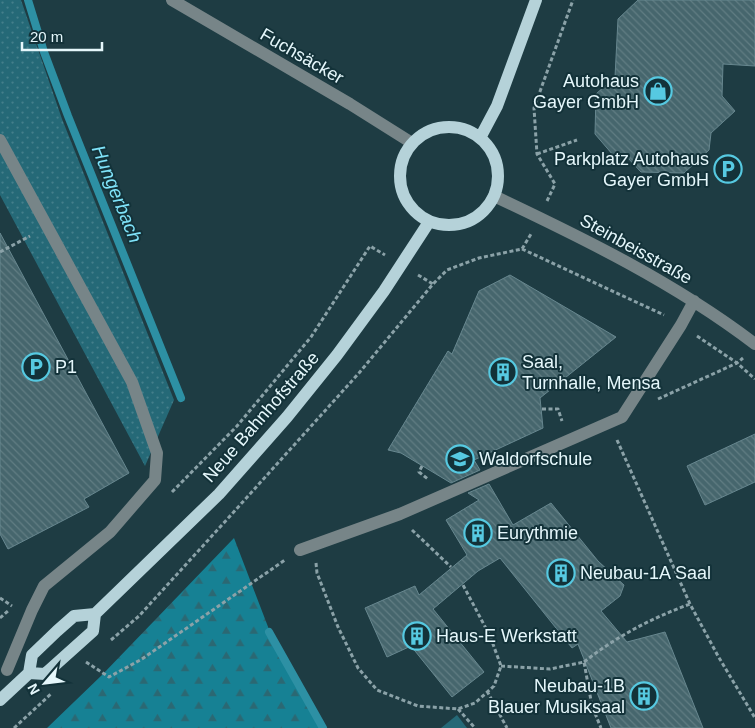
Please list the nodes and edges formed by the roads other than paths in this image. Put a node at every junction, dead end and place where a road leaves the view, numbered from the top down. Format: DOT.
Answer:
graph roads {
  1 [pos="172,0"];
  2 [pos="536,0"];
  3 [pos="480,138"];
  4 [pos="0,140"];
  5 [pos="412,143"];
  6 [pos="494,196"];
  7 [pos="429,222"];
  8 [pos="694,301"];
  9 [pos="752,349"];
  10 [pos="300,550"];
  11 [pos="95,614"];
  12 [pos="4,666"];
  13 [pos="29,673"];
  14 [pos="19,682"];
  15 [pos="0,700"];
  1 -- 5 [label="street, Fuchsäcker"];
  2 -- 3 [label="main road"];
  3 -- 5 [label="main road"];
  3 -- 6 [label="main road"];
  4 -- 12 [label="street"];
  5 -- 7 [label="main road"];
  6 -- 7 [label="main road"];
  6 -- 8 [label="street, Steinbeisstraße"];
  7 -- 11 [label="main road, Neue Bahnhofstraße"];
  8 -- 9 [label="street, Steinbeisstraße"];
  8 -- 10 [label="street"];
  11 -- 13 [label="main road, Neue Bahnhofstraße"];
  11 -- 13 [label="main road, Neue Bahnhofstraße"];
  12 -- 14 [label="street"];
  13 -- 14 [label="main road, Neue Bahnhofstraße"];
  14 -- 15 [label="main road, Neue Bahnhofstraße"];
}
